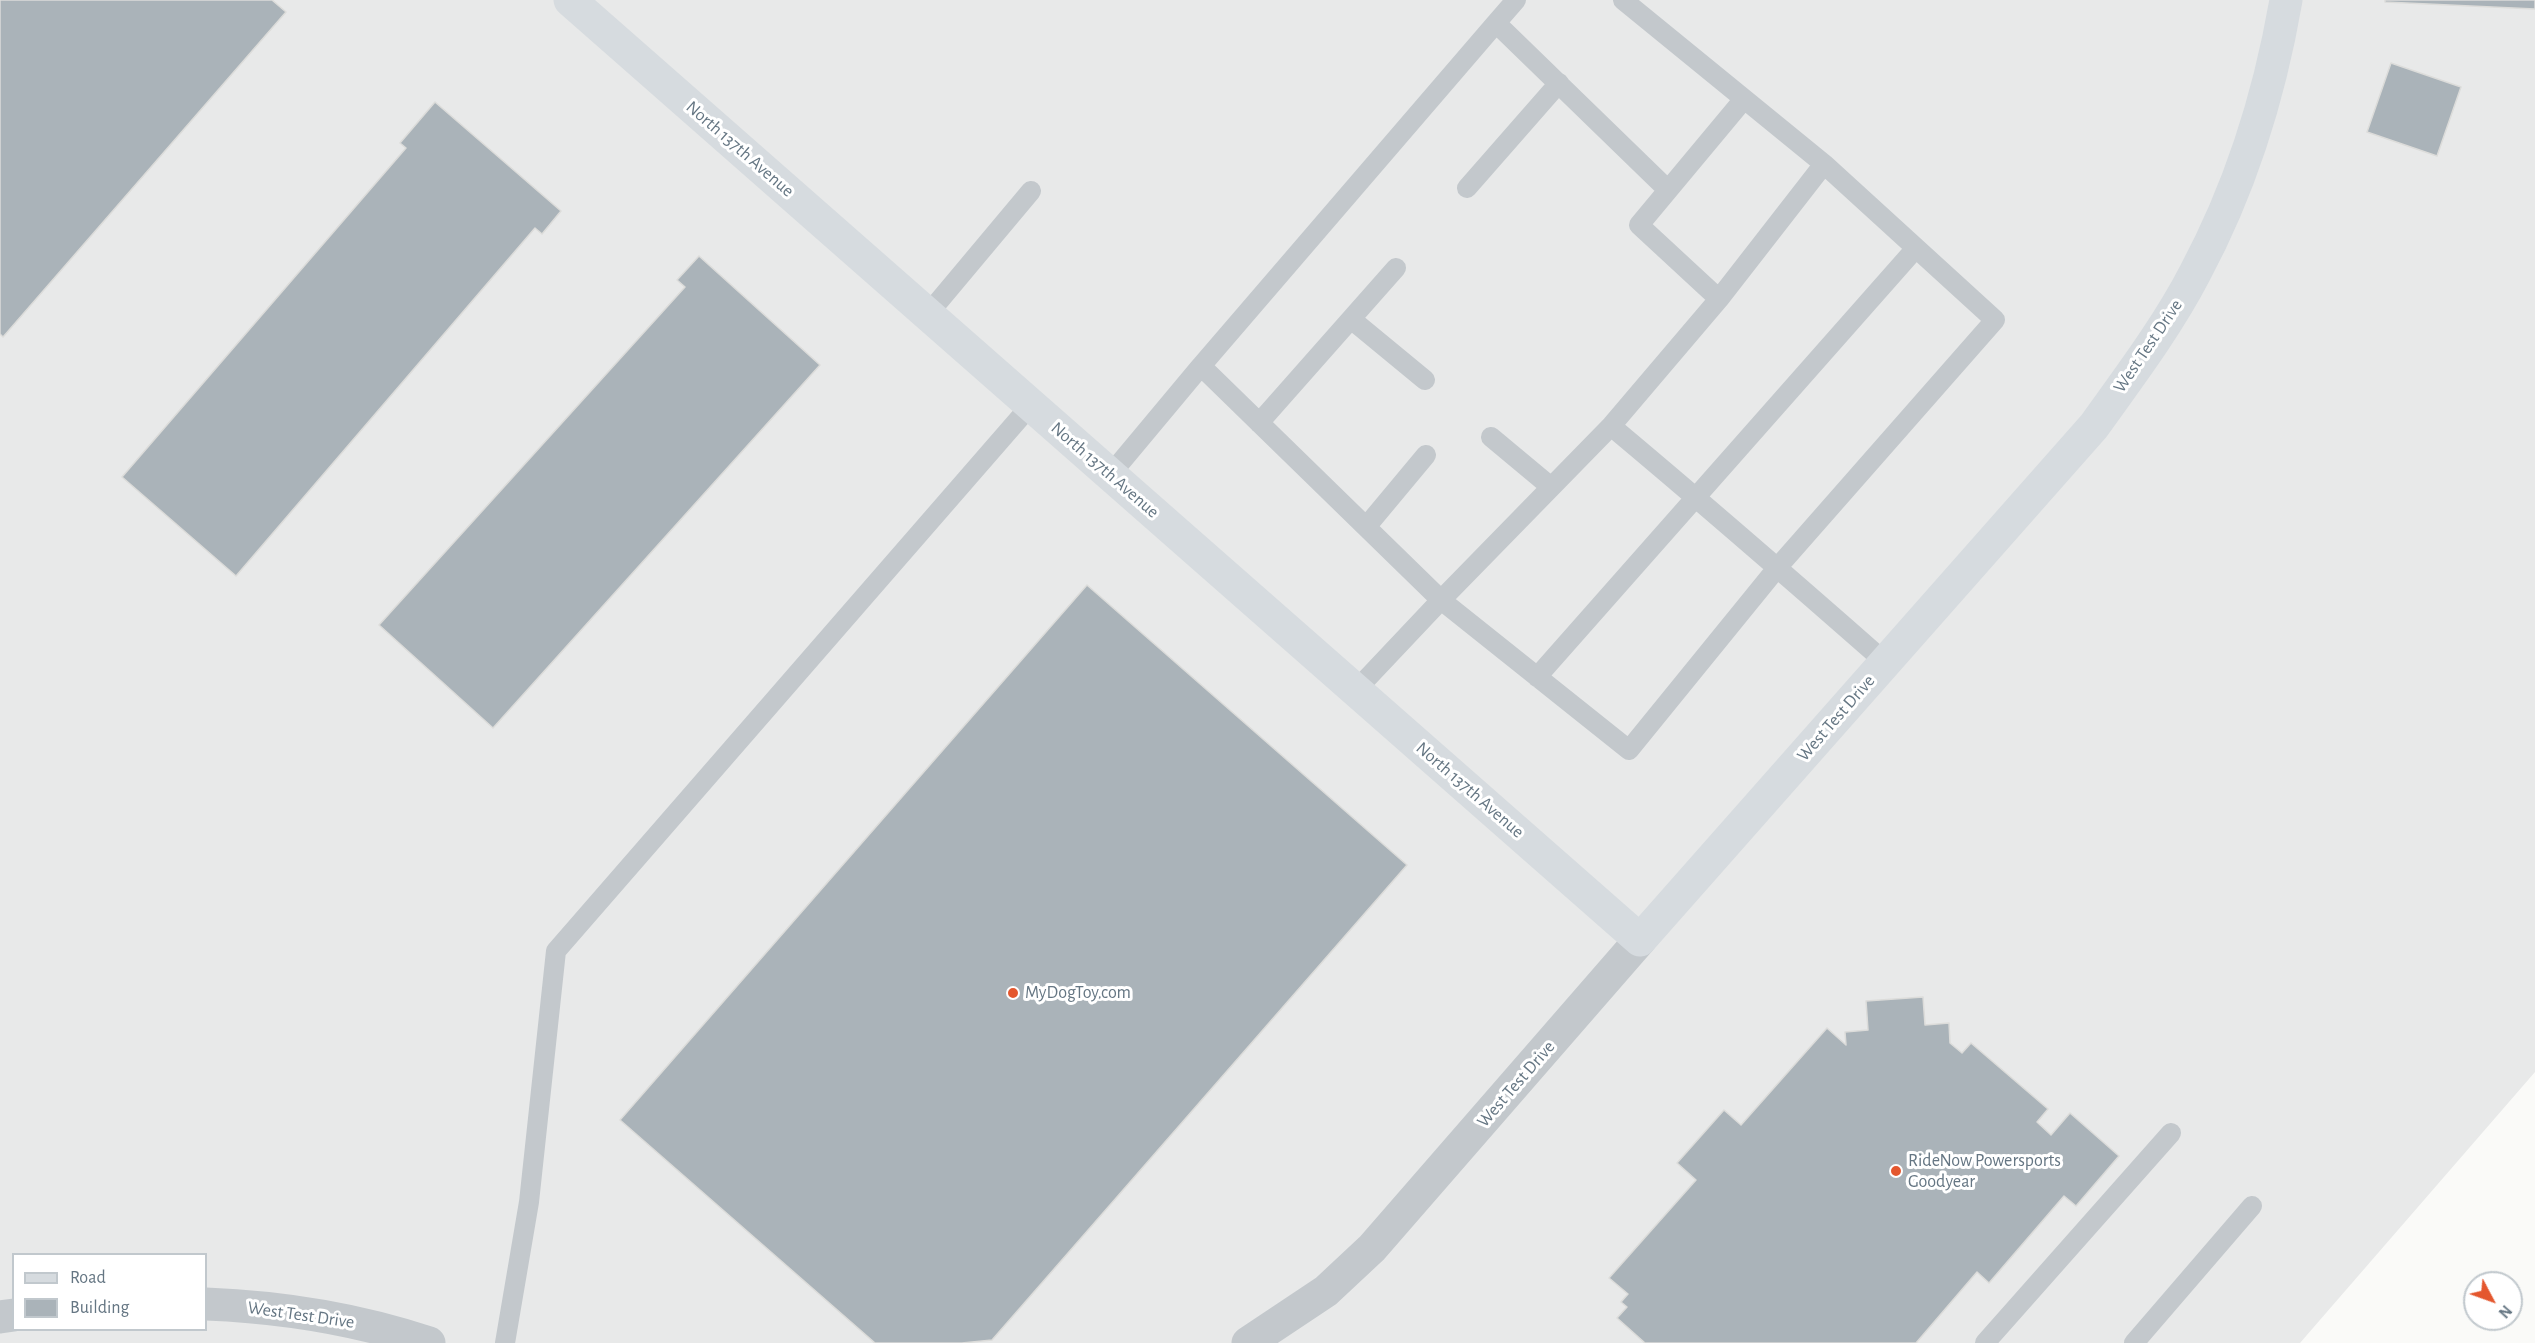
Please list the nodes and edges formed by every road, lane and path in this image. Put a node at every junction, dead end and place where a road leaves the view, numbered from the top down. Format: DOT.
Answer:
graph roads {
  1 [pos="570,0"];
  2 [pos="1516,0"];
  3 [pos="1623,0"];
  4 [pos="2286,0"];
  5 [pos="1496,23"];
  6 [pos="1559,83"];
  7 [pos="1744,99"];
  8 [pos="1824,164"];
  9 [pos="1467,188"];
  10 [pos="1668,190"];
  11 [pos="1031,192"];
  12 [pos="1916,248"];
  13 [pos="1396,268"];
  14 [pos="1719,299"];
  15 [pos="928,314"];
  16 [pos="1352,319"];
  17 [pos="1200,366"];
  18 [pos="1425,380"];
  19 [pos="1031,405"];
  20 [pos="1259,423"];
  21 [pos="1611,426"];
  22 [pos="1491,437"];
  23 [pos="1426,455"];
  24 [pos="1110,474"];
  25 [pos="1551,487"];
  26 [pos="1696,497"];
  27 [pos="1366,527"];
  28 [pos="1777,568"];
  29 [pos="1441,600"];
  30 [pos="1885,662"];
  31 [pos="1537,677"];
  32 [pos="1356,690"];
  33 [pos="1640,940"];
  34 [pos="2171,1133"];
  35 [pos="2252,1206"];
  36 [pos="207,1305"];
  37 [pos="429,1343"];
  38 [pos="505,1343"];
  39 [pos="1248,1343"];
  40 [pos="1985,1343"];
  41 [pos="2134,1343"];
  1 -- 15 [label="street, North 137th Avenue"];
  2 -- 5 [label="lane"];
  3 -- 7 [label="lane"];
  4 -- 30 [label="street, West Test Drive"];
  5 -- 6 [label="lane"];
  5 -- 17 [label="lane"];
  6 -- 9 [label="lane"];
  6 -- 10 [label="lane"];
  7 -- 8 [label="lane"];
  7 -- 10 [label="lane"];
  8 -- 12 [label="lane"];
  8 -- 14 [label="lane"];
  10 -- 14 [label="lane"];
  11 -- 15 [label="lane"];
  12 -- 26 [label="lane"];
  12 -- 28 [label="lane"];
  13 -- 16 [label="lane"];
  14 -- 21 [label="lane"];
  15 -- 19 [label="street, North 137th Avenue"];
  16 -- 18 [label="lane"];
  16 -- 20 [label="lane"];
  17 -- 20 [label="lane"];
  17 -- 24 [label="lane"];
  19 -- 24 [label="street, North 137th Avenue"];
  19 -- 38 [label="lane"];
  20 -- 27 [label="lane"];
  21 -- 25 [label="lane"];
  21 -- 26 [label="lane"];
  22 -- 25 [label="lane"];
  23 -- 27 [label="lane"];
  24 -- 32 [label="street, North 137th Avenue"];
  25 -- 29 [label="lane"];
  26 -- 28 [label="lane"];
  26 -- 31 [label="lane"];
  27 -- 29 [label="lane"];
  28 -- 30 [label="lane"];
  28 -- 31 [label="lane"];
  29 -- 31 [label="lane"];
  29 -- 32 [label="lane"];
  30 -- 33 [label="street, West Test Drive"];
  32 -- 33 [label="street, North 137th Avenue"];
  33 -- 39 [label="street, West Test Drive"];
  34 -- 40 [label="lane"];
  35 -- 41 [label="lane"];
  36 -- 37 [label="street, West Test Drive"];
}
